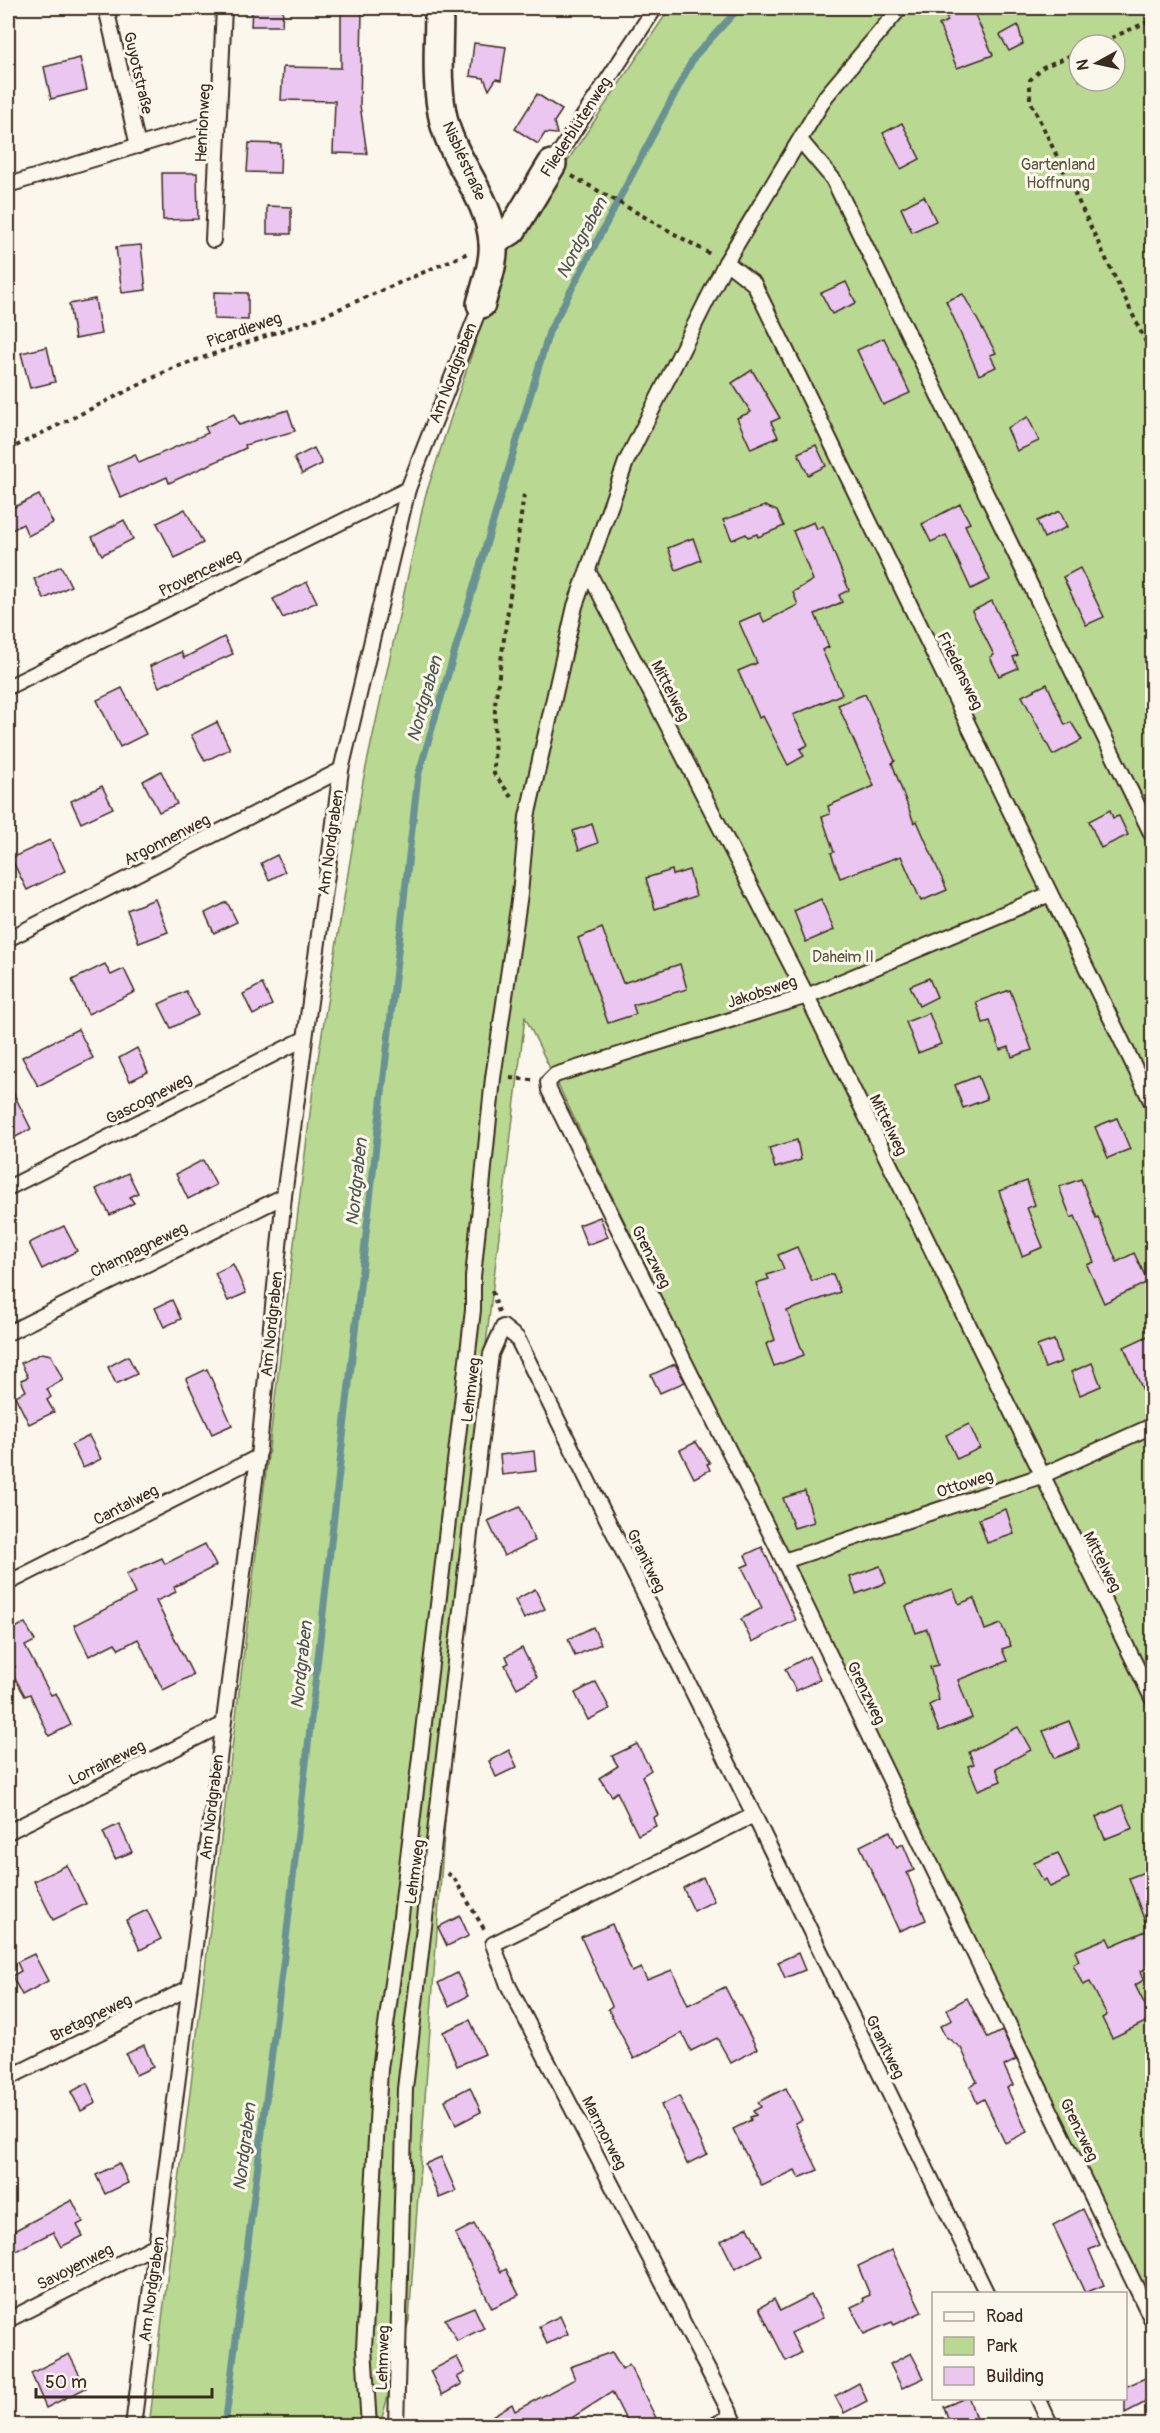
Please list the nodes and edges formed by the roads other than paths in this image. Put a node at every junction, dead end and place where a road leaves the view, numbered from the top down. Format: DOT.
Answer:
graph roads {
  1 [pos="106,8"];
  2 [pos="224,8"];
  3 [pos="439,8"];
  4 [pos="655,8"];
  5 [pos="900,8"];
  6 [pos="219,121"];
  7 [pos="801,141"];
  8 [pos="138,146"];
  9 [pos="552,164"];
  10 [pos="8,185"];
  11 [pos="213,240"];
  12 [pos="493,242"];
  13 [pos="726,262"];
  14 [pos="481,304"];
  15 [pos="408,489"];
  16 [pos="588,571"];
  17 [pos="8,687"];
  18 [pos="341,770"];
  19 [pos="1152,835"];
  20 [pos="1050,894"];
  21 [pos="8,939"];
  22 [pos="807,996"];
  23 [pos="304,1039"];
  24 [pos="548,1082"];
  25 [pos="1152,1103"];
  26 [pos="8,1188"];
  27 [pos="285,1196"];
  28 [pos="503,1327"];
  29 [pos="8,1333"];
  30 [pos="1152,1426"];
  31 [pos="258,1457"];
  32 [pos="1041,1476"];
  33 [pos="784,1562"];
  34 [pos="8,1583"];
  35 [pos="1152,1698"];
  36 [pos="222,1725"];
  37 [pos="754,1815"];
  38 [pos="8,1832"];
  39 [pos="400,1925"];
  40 [pos="419,1955"];
  41 [pos="189,1988"];
  42 [pos="8,2078"];
  43 [pos="158,2244"];
  44 [pos="986,2292"];
  45 [pos="8,2320"];
  46 [pos="1152,2320"];
  47 [pos="1039,2400"];
  48 [pos="734,2421"];
  49 [pos="133,2426"];
  50 [pos="369,2426"];
  51 [pos="396,2426"];
  52 [pos="713,2426"];
  53 [pos="1051,2426"];
  1 -- 8 [label="lane, Guyotstraße"];
  2 -- 6 [label="lane, Henrionweg"];
  3 -- 12 [label="street, Nisbléstraße"];
  4 -- 9 [label="lane, Fliederblütenweg"];
  5 -- 7 [label="lane"];
  6 -- 8 [label="lane"];
  6 -- 11 [label="lane, Henrionweg"];
  7 -- 13 [label="lane"];
  7 -- 19 [label="lane"];
  8 -- 10 [label="lane"];
  9 -- 12 [label="street, Fliederblütenweg"];
  12 -- 14 [label="street, Am Nordgraben"];
  13 -- 16 [label="lane"];
  13 -- 20 [label="lane, Friedensweg"];
  14 -- 15 [label="lane, Am Nordgraben"];
  15 -- 17 [label="lane, Provenceweg"];
  15 -- 18 [label="lane, Am Nordgraben"];
  16 -- 22 [label="lane, Mittelweg"];
  16 -- 39 [label="lane"];
  18 -- 21 [label="lane, Argonnenweg"];
  18 -- 23 [label="lane, Am Nordgraben"];
  20 -- 22 [label="lane, Jakobsweg"];
  20 -- 25 [label="lane, Friedensweg"];
  22 -- 24 [label="lane, Jakobsweg"];
  22 -- 32 [label="lane, Mittelweg"];
  23 -- 26 [label="lane, Gascogneweg"];
  23 -- 27 [label="lane, Am Nordgraben"];
  24 -- 33 [label="lane, Grenzweg"];
  27 -- 29 [label="lane, Champagneweg"];
  27 -- 31 [label="lane, Am Nordgraben"];
  28 -- 37 [label="lane, Granitweg"];
  28 -- 40 [label="lane, Lehmweg"];
  30 -- 32 [label="lane, Ottoweg"];
  31 -- 34 [label="lane, Cantalweg"];
  31 -- 36 [label="lane, Am Nordgraben"];
  32 -- 33 [label="lane, Ottoweg"];
  32 -- 35 [label="lane, Mittelweg"];
  33 -- 46 [label="lane, Grenzweg"];
  36 -- 38 [label="lane, Lorraineweg"];
  36 -- 41 [label="lane, Am Nordgraben"];
  37 -- 44 [label="lane, Granitweg"];
  37 -- 48 [label="lane, Marmorweg"];
  39 -- 40 [label="lane"];
  39 -- 50 [label="lane"];
  40 -- 51 [label="lane, Lehmweg"];
  41 -- 42 [label="lane, Bretagneweg"];
  41 -- 43 [label="lane, Am Nordgraben"];
  43 -- 45 [label="lane, Savoyenweg"];
  43 -- 49 [label="lane, Am Nordgraben"];
  47 -- 53 [label="lane"];
  48 -- 52 [label="lane"];
}
